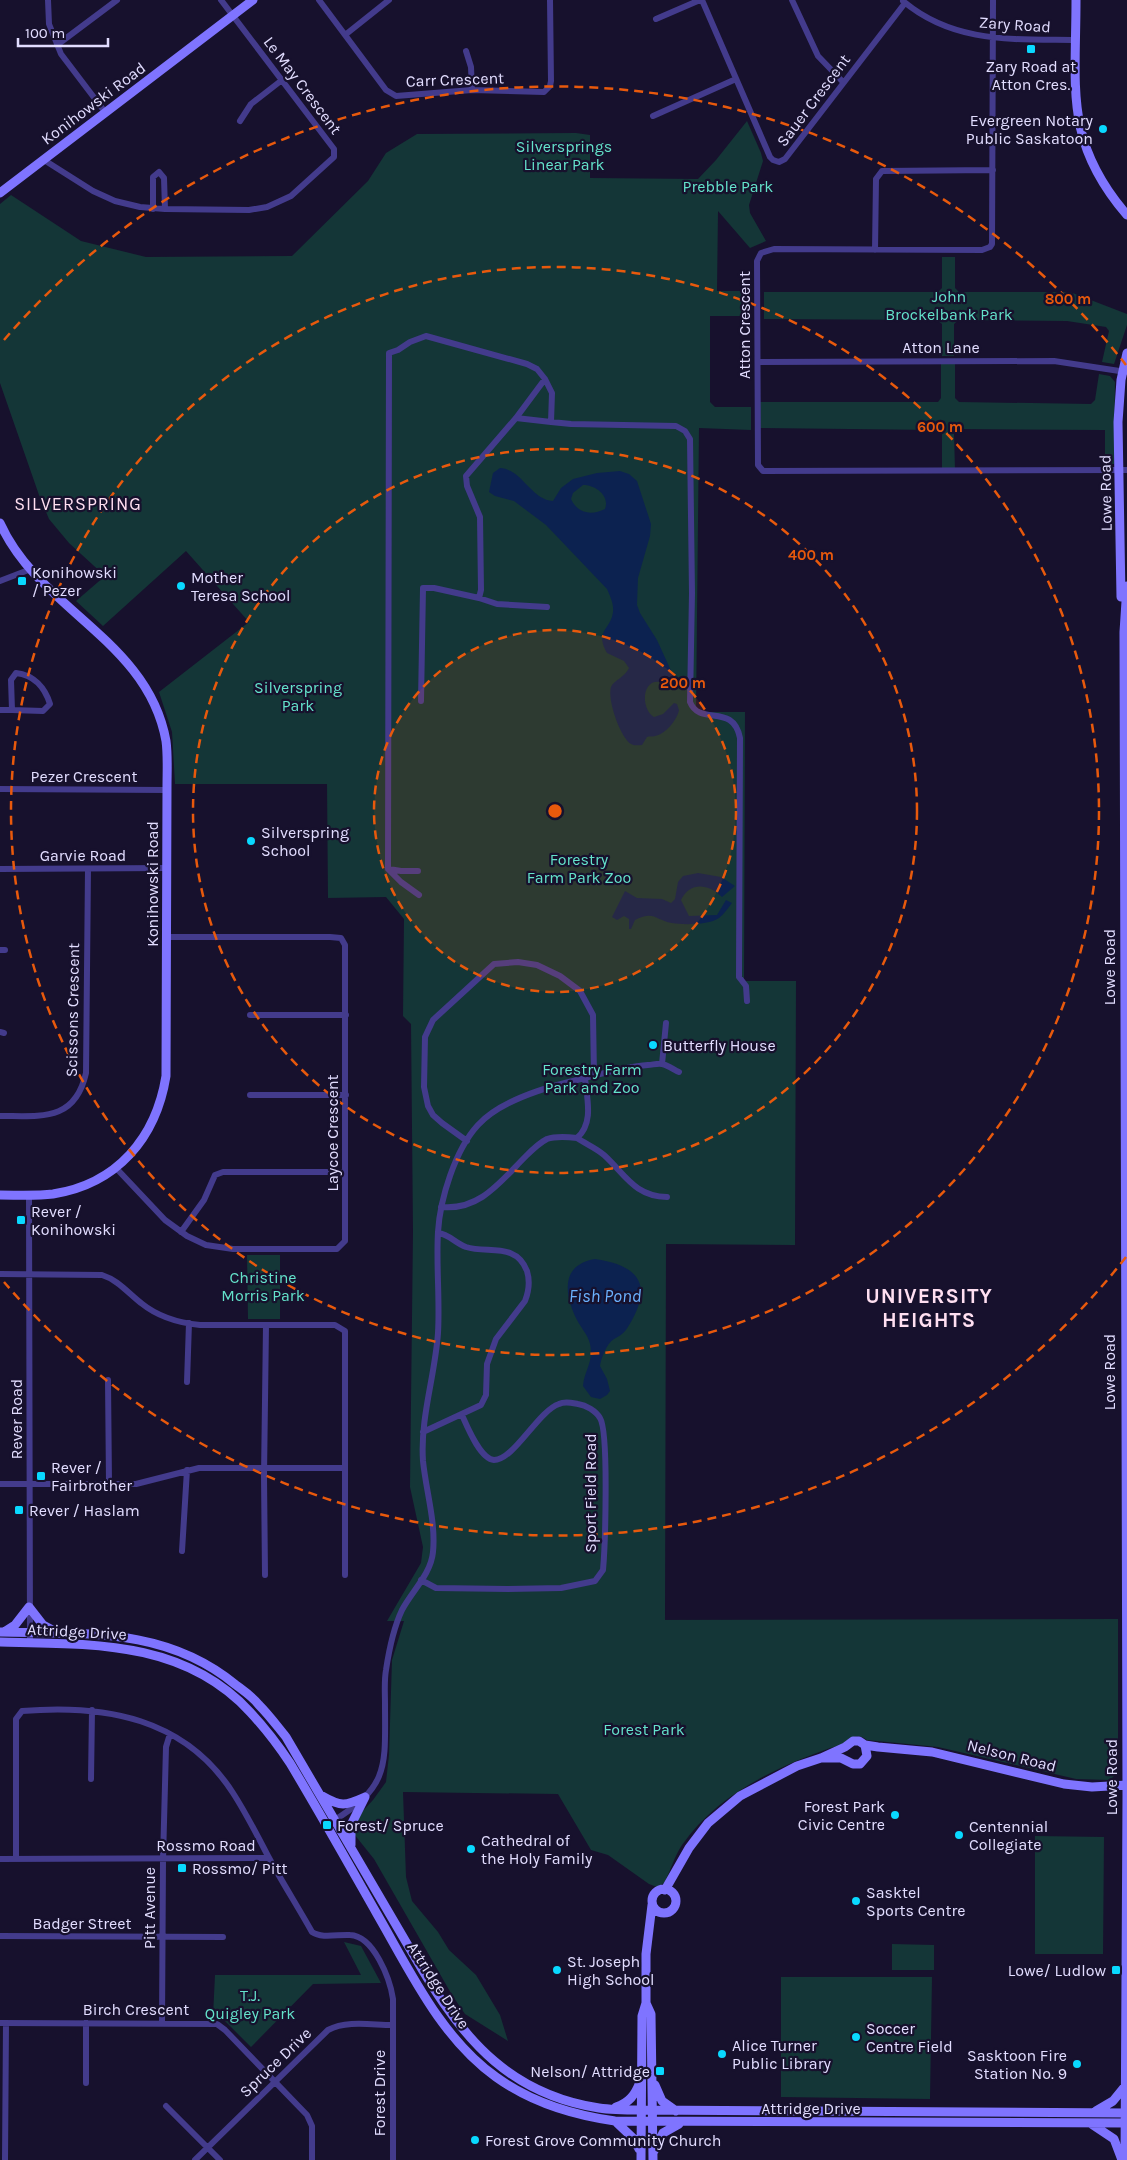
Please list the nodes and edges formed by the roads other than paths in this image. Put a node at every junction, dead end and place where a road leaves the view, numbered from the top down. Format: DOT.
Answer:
graph roads {
  1 [pos="48,0"];
  2 [pos="118,0"];
  3 [pos="221,0"];
  4 [pos="253,0"];
  5 [pos="319,0"];
  6 [pos="389,0"];
  7 [pos="550,0"];
  8 [pos="701,0"];
  9 [pos="792,0"];
  10 [pos="993,0"];
  11 [pos="1076,0"];
  12 [pos="903,1"];
  13 [pos="233,15"];
  14 [pos="656,19"];
  15 [pos="345,35"];
  16 [pos="994,38"];
  17 [pos="1076,40"];
  18 [pos="57,45"];
  19 [pos="466,51"];
  20 [pos="736,79"];
  21 [pos="282,80"];
  22 [pos="843,82"];
  23 [pos="472,90"];
  24 [pos="105,112"];
  25 [pos="653,116"];
  26 [pos="240,121"];
  27 [pos="44,160"];
  28 [pos="993,170"];
  29 [pos="0,193"];
  30 [pos="153,209"];
  31 [pos="165,210"];
  32 [pos="1127,214"];
  33 [pos="876,250"];
  34 [pos="1127,353"];
  35 [pos="758,362"];
  36 [pos="1125,372"];
  37 [pos="546,379"];
  38 [pos="516,418"];
  39 [pos="550,422"];
  40 [pos="1124,470"];
  41 [pos="0,523"];
  42 [pos="31,569"];
  43 [pos="0,581"];
  44 [pos="1127,586"];
  45 [pos="479,598"];
  46 [pos="547,607"];
  47 [pos="1124,632"];
  48 [pos="421,701"];
  49 [pos="0,710"];
  50 [pos="12,710"];
  51 [pos="0,789"];
  52 [pos="167,790"];
  53 [pos="167,868"];
  54 [pos="0,869"];
  55 [pos="88,869"];
  56 [pos="388,869"];
  57 [pos="418,871"];
  58 [pos="419,895"];
  59 [pos="167,937"];
  60 [pos="747,1001"];
  61 [pos="250,1015"];
  62 [pos="346,1016"];
  63 [pos="666,1023"];
  64 [pos="662,1064"];
  65 [pos="679,1072"];
  66 [pos="594,1075"];
  67 [pos="585,1078"];
  68 [pos="250,1095"];
  69 [pos="346,1095"];
  70 [pos="0,1116"];
  71 [pos="577,1138"];
  72 [pos="466,1141"];
  73 [pos="116,1168"];
  74 [pos="345,1172"];
  75 [pos="0,1195"];
  76 [pos="29,1195"];
  77 [pos="667,1197"];
  78 [pos="441,1207"];
  79 [pos="181,1232"];
  80 [pos="438,1233"];
  81 [pos="0,1274"];
  82 [pos="30,1274"];
  83 [pos="188,1324"];
  84 [pos="266,1325"];
  85 [pos="108,1380"];
  86 [pos="187,1382"];
  87 [pos="462,1415"];
  88 [pos="423,1432"];
  89 [pos="264,1468"];
  90 [pos="345,1468"];
  91 [pos="186,1470"];
  92 [pos="0,1484"];
  93 [pos="109,1484"];
  94 [pos="30,1485"];
  95 [pos="182,1551"];
  96 [pos="266,1575"];
  97 [pos="345,1576"];
  98 [pos="421,1580"];
  99 [pos="29,1607"];
  100 [pos="1,1632"];
  101 [pos="61,1633"];
  102 [pos="30,1638"];
  103 [pos="0,1642"];
  104 [pos="92,1710"];
  105 [pos="170,1734"];
  106 [pos="865,1745"];
  107 [pos="845,1747"];
  108 [pos="890,1748"];
  109 [pos="868,1756"];
  110 [pos="821,1758"];
  111 [pos="848,1762"];
  112 [pos="91,1779"];
  113 [pos="1127,1785"];
  114 [pos="321,1795"];
  115 [pos="365,1797"];
  116 [pos="336,1820"];
  117 [pos="327,1825"];
  118 [pos="351,1848"];
  119 [pos="269,1858"];
  120 [pos="0,1859"];
  121 [pos="16,1859"];
  122 [pos="163,1860"];
  123 [pos="669,1891"];
  124 [pos="652,1905"];
  125 [pos="665,1913"];
  126 [pos="0,1936"];
  127 [pos="648,1936"];
  128 [pos="163,1937"];
  129 [pos="223,1937"];
  130 [pos="646,2003"];
  131 [pos="1126,2008"];
  132 [pos="3,2023"];
  133 [pos="86,2023"];
  134 [pos="162,2023"];
  135 [pos="392,2026"];
  136 [pos="642,2072"];
  137 [pos="652,2072"];
  138 [pos="275,2081"];
  139 [pos="86,2083"];
  140 [pos="1126,2086"];
  141 [pos="166,2106"];
  142 [pos="608,2109"];
  143 [pos="640,2110"];
  144 [pos="652,2110"];
  145 [pos="676,2111"];
  146 [pos="1094,2112"];
  147 [pos="1126,2113"];
  148 [pos="615,2121"];
  149 [pos="640,2122"];
  150 [pos="652,2122"];
  151 [pos="686,2122"];
  152 [pos="1090,2122"];
  153 [pos="1126,2123"];
  154 [pos="208,2148"];
  155 [pos="641,2156"];
  156 [pos="653,2157"];
  157 [pos="5,2160"];
  158 [pos="195,2160"];
  159 [pos="220,2160"];
  160 [pos="312,2160"];
  161 [pos="392,2160"];
  162 [pos="1124,2160"];
  1 -- 18 [label="street"];
  2 -- 18 [label="street"];
  3 -- 13 [label="street, Le May Crescent"];
  4 -- 13 [label="street, Konihowski Road"];
  5 -- 15 [label="street, Carr Crescent"];
  6 -- 15 [label="street"];
  7 -- 23 [label="street, Carr Crescent"];
  8 -- 14 [label="street"];
  8 -- 20 [label="street, Sauer Crescent"];
  9 -- 22 [label="street"];
  10 -- 16 [label="street, Atton Crescent"];
  11 -- 17 [label="street"];
  12 -- 16 [label="street, Zary Road"];
  12 -- 22 [label="street, Sauer Crescent"];
  13 -- 21 [label="street, Le May Crescent"];
  13 -- 24 [label="street, Konihowski Road"];
  15 -- 23 [label="street, Carr Crescent"];
  16 -- 17 [label="street, Zary Road"];
  16 -- 28 [label="street, Atton Crescent"];
  17 -- 32 [label="street"];
  18 -- 24 [label="street"];
  19 -- 23 [label="street"];
  20 -- 22 [label="street, Sauer Crescent"];
  20 -- 25 [label="street"];
  21 -- 26 [label="street"];
  21 -- 31 [label="street, Le May Crescent"];
  24 -- 27 [label="street, Konihowski Road"];
  27 -- 29 [label="street, Konihowski Road"];
  27 -- 30 [label="street, Le May Crescent"];
  28 -- 33 [label="street"];
  28 -- 33 [label="street, Atton Crescent"];
  30 -- 31 [label="street, Le May Crescent"];
  30 -- 31 [label="street"];
  33 -- 35 [label="street, Atton Crescent"];
  34 -- 36 [label="street, Lowe Road"];
  35 -- 36 [label="street, Atton Lane"];
  35 -- 40 [label="street, Atton Crescent"];
  36 -- 40 [label="street, Lowe Road"];
  37 -- 38 [label="street"];
  37 -- 39 [label="street"];
  37 -- 56 [label="street"];
  38 -- 39 [label="street"];
  38 -- 45 [label="street"];
  39 -- 60 [label="street"];
  40 -- 47 [label="street, Lowe Road"];
  41 -- 42 [label="street, Konihowski Road"];
  42 -- 43 [label="street"];
  42 -- 52 [label="street, Konihowski Road"];
  44 -- 47 [label="street, Lowe Road"];
  45 -- 46 [label="street"];
  45 -- 48 [label="street"];
  47 -- 113 [label="street, Lowe Road"];
  49 -- 50 [label="street"];
  50 -- 50 [label="street"];
  51 -- 52 [label="street, Pezer Crescent"];
  52 -- 53 [label="street, Konihowski Road"];
  53 -- 55 [label="street, Garvie Road"];
  53 -- 59 [label="street, Konihowski Road"];
  54 -- 55 [label="street, Garvie Road"];
  55 -- 70 [label="street, Scissons Crescent"];
  56 -- 57 [label="street"];
  56 -- 58 [label="street"];
  59 -- 62 [label="street, Laycoe Crescent"];
  59 -- 73 [label="street, Konihowski Road"];
  61 -- 62 [label="street"];
  62 -- 69 [label="street, Laycoe Crescent"];
  63 -- 64 [label="street"];
  64 -- 65 [label="street"];
  64 -- 66 [label="street"];
  66 -- 67 [label="street"];
  66 -- 72 [label="street"];
  67 -- 71 [label="street"];
  67 -- 72 [label="street"];
  68 -- 69 [label="street"];
  69 -- 74 [label="street, Laycoe Crescent"];
  71 -- 77 [label="street"];
  71 -- 78 [label="street"];
  72 -- 78 [label="street"];
  73 -- 76 [label="street, Konihowski Road"];
  73 -- 79 [label="street, Laycoe Crescent"];
  74 -- 79 [label="street"];
  74 -- 79 [label="street, Laycoe Crescent"];
  75 -- 76 [label="street, Konihowski Road"];
  76 -- 82 [label="street, Rever Road"];
  78 -- 80 [label="street"];
  80 -- 87 [label="street"];
  80 -- 88 [label="street"];
  81 -- 82 [label="street"];
  82 -- 83 [label="street"];
  82 -- 94 [label="street, Rever Road"];
  83 -- 84 [label="street"];
  83 -- 86 [label="street"];
  84 -- 89 [label="street"];
  84 -- 90 [label="street"];
  85 -- 93 [label="street"];
  87 -- 88 [label="street"];
  87 -- 98 [label="street, Sport Field Road"];
  88 -- 98 [label="street"];
  89 -- 90 [label="street"];
  89 -- 91 [label="street"];
  89 -- 96 [label="street"];
  90 -- 97 [label="street"];
  91 -- 93 [label="street"];
  91 -- 95 [label="street"];
  92 -- 94 [label="street"];
  93 -- 94 [label="street"];
  94 -- 99 [label="street, Rever Road"];
  98 -- 115 [label="street"];
  99 -- 100 [label="street"];
  99 -- 101 [label="street"];
  99 -- 102 [label="street, Rever Road"];
  100 -- 102 [label="street, Attridge Drive"];
  101 -- 102 [label="street, Attridge Drive"];
  101 -- 114 [label="street, Attridge Drive"];
  102 -- 103 [label="street, Attridge Drive"];
  102 -- 117 [label="street, Attridge Drive"];
  104 -- 105 [label="street"];
  104 -- 112 [label="street"];
  104 -- 121 [label="street"];
  105 -- 119 [label="street"];
  105 -- 122 [label="street, Pitt Avenue"];
  106 -- 107 [label="street, Nelson Road"];
  106 -- 108 [label="street, Nelson Road"];
  106 -- 109 [label="street"];
  107 -- 110 [label="street, Nelson Road"];
  107 -- 111 [label="street"];
  108 -- 109 [label="street, Nelson Road"];
  108 -- 113 [label="street, Nelson Road"];
  109 -- 111 [label="street, Nelson Road"];
  110 -- 111 [label="street, Nelson Road"];
  110 -- 123 [label="street, Nelson Road"];
  113 -- 131 [label="street, Lowe Road"];
  114 -- 115 [label="street"];
  114 -- 116 [label="street, Attridge Drive"];
  115 -- 116 [label="street"];
  115 -- 118 [label="street"];
  116 -- 117 [label="street"];
  116 -- 118 [label="street, Attridge Drive"];
  117 -- 148 [label="street, Attridge Drive"];
  118 -- 142 [label="street, Attridge Drive"];
  119 -- 122 [label="street, Rossmo Road"];
  119 -- 135 [label="street, Rossmo Road"];
  120 -- 121 [label="street, Rossmo Road"];
  121 -- 122 [label="street, Rossmo Road"];
  122 -- 128 [label="street, Pitt Avenue"];
  123 -- 124 [label="street"];
  123 -- 125 [label="street"];
  124 -- 125 [label="street"];
  124 -- 127 [label="street"];
  125 -- 127 [label="street"];
  126 -- 128 [label="street, Badger Street"];
  127 -- 130 [label="street"];
  128 -- 129 [label="street, Badger Street"];
  128 -- 134 [label="street, Pitt Avenue"];
  130 -- 136 [label="street"];
  130 -- 137 [label="street"];
  131 -- 140 [label="street, Lowe Road"];
  132 -- 133 [label="street, Birch Crescent"];
  132 -- 157 [label="street"];
  133 -- 134 [label="street, Birch Crescent"];
  133 -- 139 [label="street"];
  134 -- 138 [label="street, Birch Crescent"];
  135 -- 138 [label="street, Spruce Drive"];
  135 -- 161 [label="street, Forest Drive"];
  136 -- 142 [label="street"];
  136 -- 143 [label="street"];
  137 -- 144 [label="street"];
  137 -- 145 [label="street"];
  138 -- 154 [label="street, Spruce Drive"];
  138 -- 160 [label="street, Birch Crescent"];
  140 -- 146 [label="street"];
  140 -- 147 [label="street, Lowe Road"];
  141 -- 154 [label="street"];
  142 -- 143 [label="street, Attridge Drive"];
  143 -- 144 [label="street, Attridge Drive"];
  143 -- 149 [label="street"];
  144 -- 145 [label="street, Attridge Drive"];
  144 -- 150 [label="street"];
  145 -- 146 [label="street, Attridge Drive"];
  146 -- 147 [label="street, Attridge Drive"];
  147 -- 153 [label="street, Lowe Road"];
  148 -- 149 [label="street, Attridge Drive"];
  148 -- 155 [label="street"];
  149 -- 150 [label="street, Attridge Drive"];
  149 -- 155 [label="street"];
  150 -- 151 [label="street, Attridge Drive"];
  150 -- 156 [label="street"];
  151 -- 152 [label="street, Attridge Drive"];
  151 -- 156 [label="street"];
  152 -- 153 [label="street, Attridge Drive"];
  152 -- 162 [label="street"];
  153 -- 162 [label="street, Lowe Road"];
  154 -- 158 [label="street, Spruce Drive"];
  154 -- 159 [label="street"];
}
